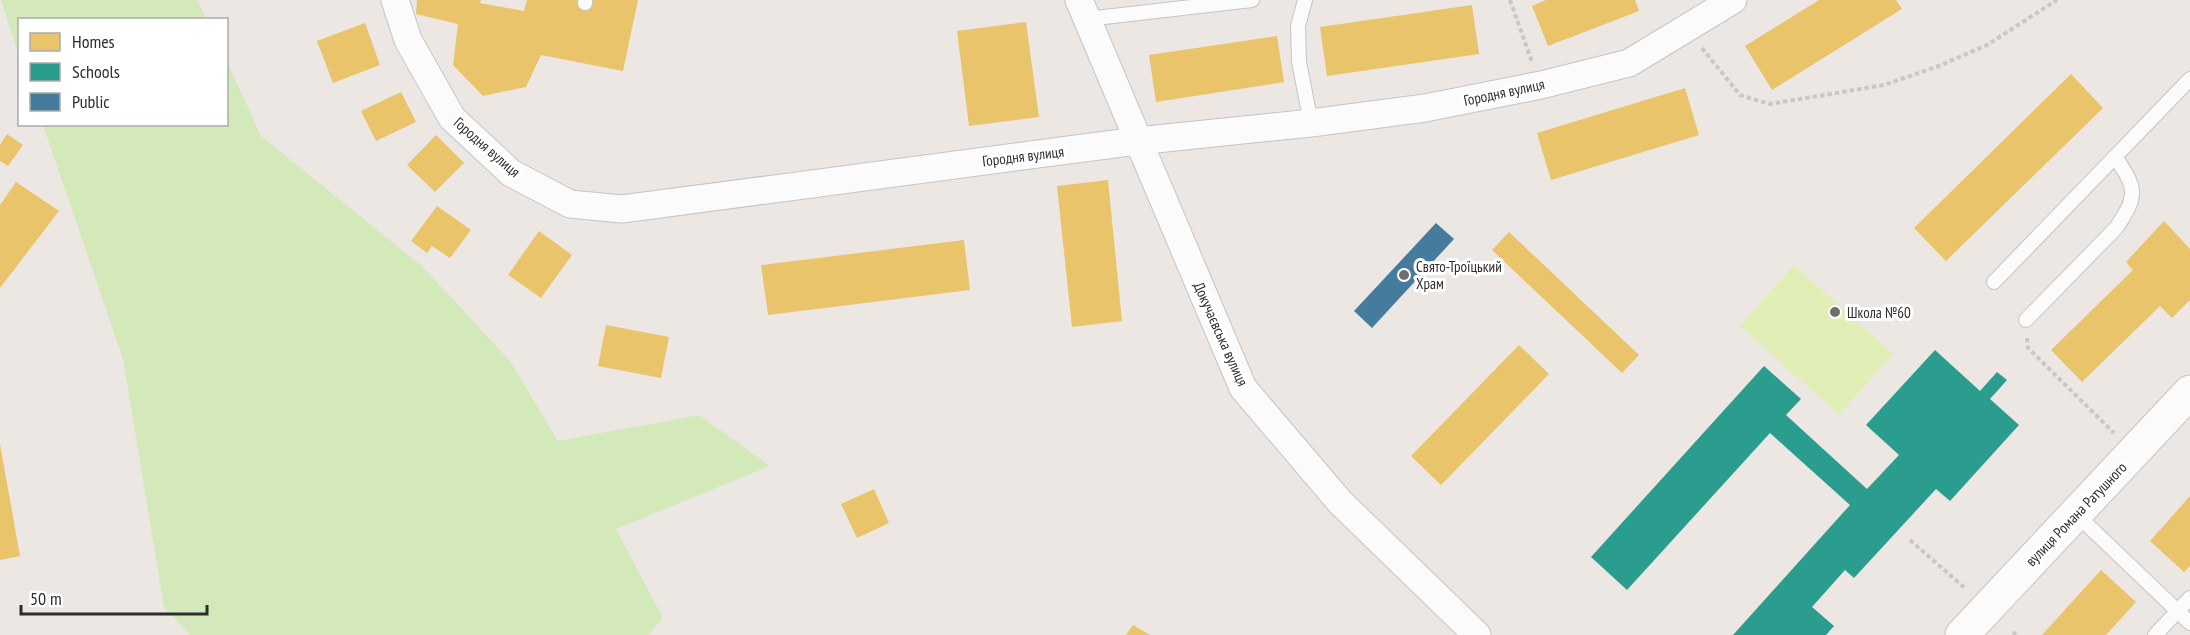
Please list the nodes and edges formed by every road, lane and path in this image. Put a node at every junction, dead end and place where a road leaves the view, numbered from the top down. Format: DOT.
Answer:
graph roads {
  1 [pos="395,0"];
  2 [pos="1252,0"];
  3 [pos="1305,0"];
  4 [pos="1510,0"];
  5 [pos="1733,0"];
  6 [pos="2057,0"];
  7 [pos="1083,10"];
  8 [pos="1525,41"];
  9 [pos="1700,46"];
  10 [pos="2190,79"];
  11 [pos="1311,123"];
  12 [pos="1137,141"];
  13 [pos="2115,157"];
  14 [pos="1994,282"];
  15 [pos="2026,320"];
  16 [pos="2190,392"];
  17 [pos="2134,453"];
  18 [pos="2076,514"];
  19 [pos="1910,540"];
  20 [pos="1973,596"];
  21 [pos="2190,598"];
  22 [pos="2178,612"];
  23 [pos="2190,622"];
  24 [pos="1478,635"];
  25 [pos="1962,635"];
  26 [pos="2155,635"];
  1 -- 12 [label="street, Городня вулиця"];
  2 -- 7 [label="lane"];
  3 -- 11 [label="lane"];
  4 -- 8 [label="path"];
  5 -- 11 [label="street, Городня вулиця"];
  6 -- 9 [label="path"];
  7 -- 12 [label="street, Докучаєвська вулиця"];
  10 -- 13 [label="lane"];
  11 -- 12 [label="street, Городня вулиця"];
  12 -- 24 [label="street, Докучаєвська вулиця"];
  13 -- 14 [label="lane"];
  13 -- 15 [label="lane"];
  15 -- 17 [label="path"];
  16 -- 17 [label="street, вулиця Романа Ратушного"];
  17 -- 18 [label="street, вулиця Романа Ратушного"];
  18 -- 22 [label="lane"];
  18 -- 25 [label="street, вулиця Романа Ратушного"];
  19 -- 20 [label="path"];
  21 -- 22 [label="lane"];
  22 -- 23 [label="lane"];
  22 -- 26 [label="lane"];
}
